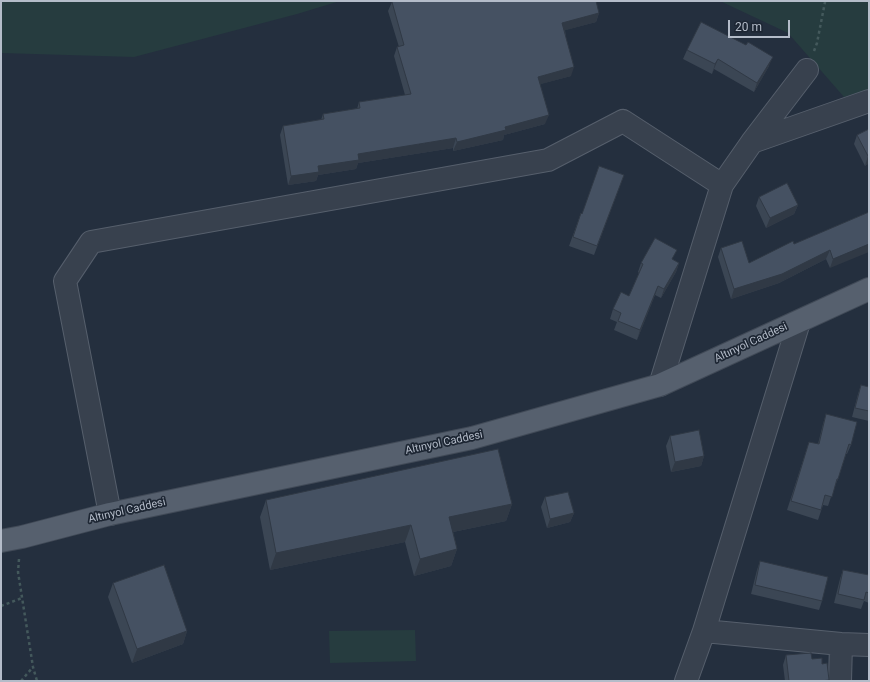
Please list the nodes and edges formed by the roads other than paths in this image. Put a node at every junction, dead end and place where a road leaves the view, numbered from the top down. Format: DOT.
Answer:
graph roads {
  1 [pos="806,70"];
  2 [pos="869,101"];
  3 [pos="752,142"];
  4 [pos="722,185"];
  5 [pos="869,289"];
  6 [pos="798,322"];
  7 [pos="660,385"];
  8 [pos="110,514"];
  9 [pos="11,539"];
  10 [pos="704,631"];
  11 [pos="841,644"];
  12 [pos="869,646"];
  13 [pos="686,681"];
  14 [pos="840,681"];
  1 -- 3 [label="street"];
  2 -- 3 [label="street"];
  3 -- 4 [label="street"];
  4 -- 7 [label="street"];
  4 -- 8 [label="street"];
  5 -- 6 [label="main road, Altınyol Caddesi"];
  6 -- 7 [label="main road, Altınyol Caddesi"];
  6 -- 10 [label="street"];
  7 -- 8 [label="main road, Altınyol Caddesi"];
  8 -- 9 [label="main road, Altınyol Caddesi"];
  10 -- 11 [label="street"];
  10 -- 13 [label="street"];
  11 -- 12 [label="street"];
  11 -- 14 [label="street"];
}
